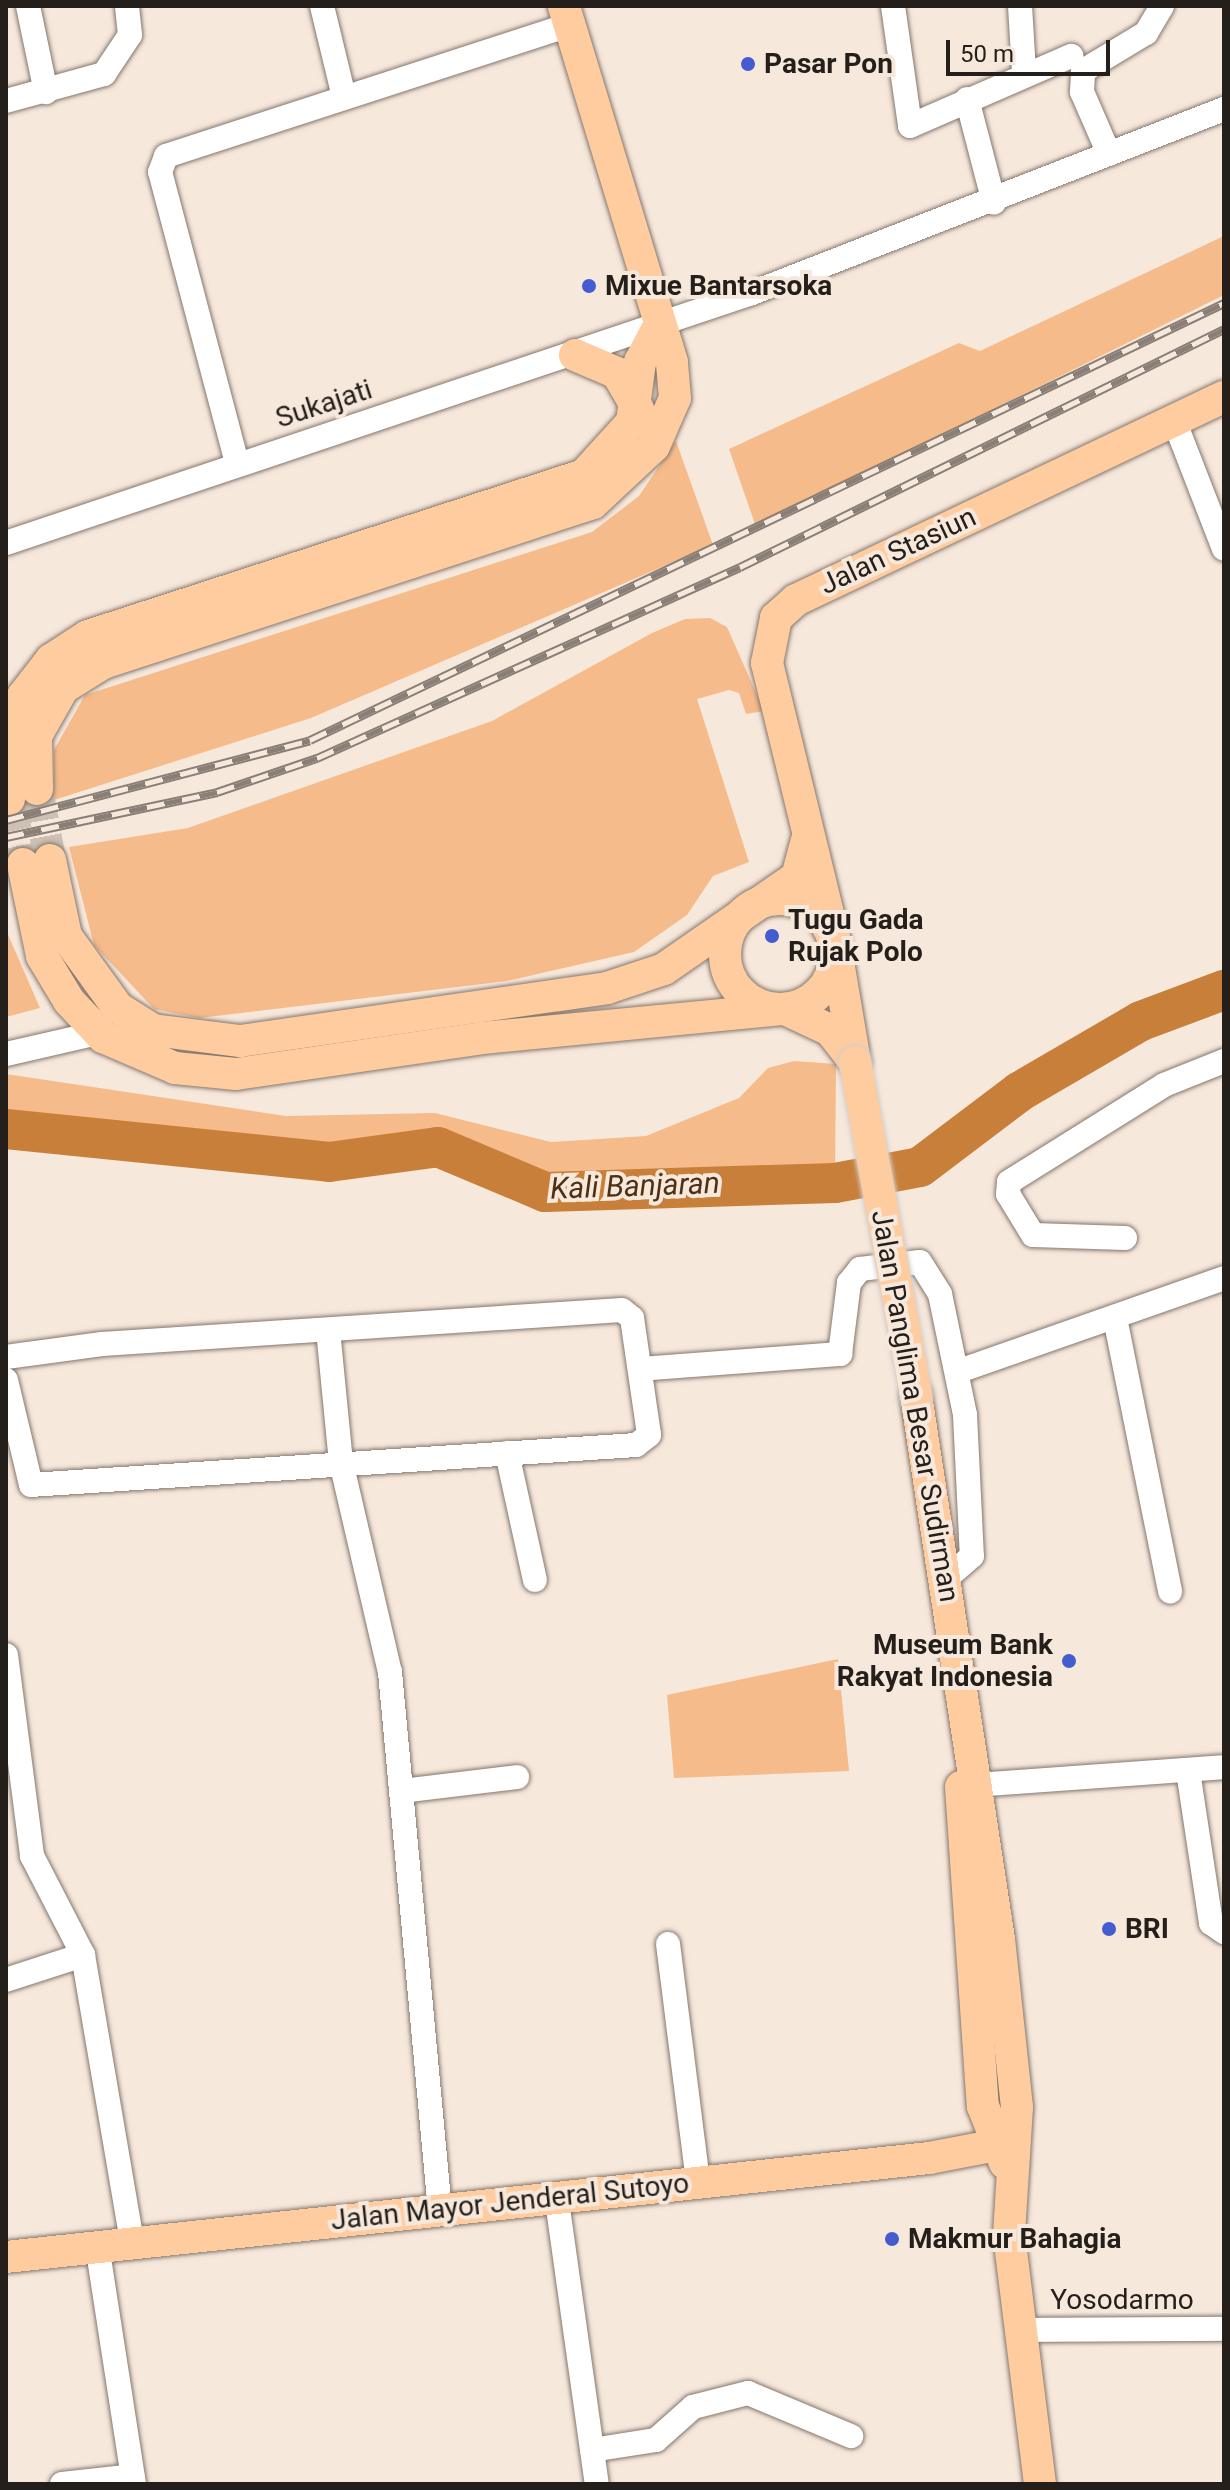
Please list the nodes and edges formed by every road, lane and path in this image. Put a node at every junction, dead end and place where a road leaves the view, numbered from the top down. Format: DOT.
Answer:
graph roads {
  1 [pos="28,6"];
  2 [pos="127,6"];
  3 [pos="322,6"];
  4 [pos="893,6"];
  5 [pos="1020,6"];
  6 [pos="1162,6"];
  7 [pos="566,16"];
  8 [pos="1071,56"];
  9 [pos="1024,72"];
  10 [pos="46,92"];
  11 [pos="343,93"];
  12 [pos="967,99"];
  13 [pos="6,101"];
  14 [pos="1224,109"];
  15 [pos="1109,154"];
  16 [pos="994,203"];
  17 [pos="660,324"];
  18 [pos="575,355"];
  19 [pos="1224,397"];
  20 [pos="638,409"];
  21 [pos="1174,420"];
  22 [pos="237,463"];
  23 [pos="6,543"];
  24 [pos="1224,549"];
  25 [pos="808,832"];
  26 [pos="751,906"];
  27 [pos="834,938"];
  28 [pos="785,1009"];
  29 [pos="98,1033"];
  30 [pos="6,1054"];
  31 [pos="1224,1061"];
  32 [pos="855,1062"];
  33 [pos="1125,1238"];
  34 [pos="1224,1278"];
  35 [pos="1115,1318"];
  36 [pos="328,1330"];
  37 [pos="6,1357"];
  38 [pos="640,1369"];
  39 [pos="959,1371"];
  40 [pos="6,1380"];
  41 [pos="507,1453"];
  42 [pos="341,1462"];
  43 [pos="946,1579"];
  44 [pos="535,1580"];
  45 [pos="1170,1592"];
  46 [pos="6,1655"];
  47 [pos="1224,1767"];
  48 [pos="1188,1771"];
  49 [pos="517,1777"];
  50 [pos="967,1787"];
  51 [pos="402,1791"];
  52 [pos="1224,1932"];
  53 [pos="668,1944"];
  54 [pos="83,1955"];
  55 [pos="6,1980"];
  56 [pos="1007,2154"];
  57 [pos="698,2181"];
  58 [pos="557,2201"];
  59 [pos="440,2211"];
  60 [pos="132,2242"];
  61 [pos="97,2245"];
  62 [pos="6,2257"];
  63 [pos="1224,2329"];
  64 [pos="1021,2330"];
  65 [pos="851,2436"];
  66 [pos="592,2450"];
  67 [pos="133,2480"];
  68 [pos="62,2484"];
  69 [pos="597,2484"];
  70 [pos="1040,2484"];
  1 -- 10 [label="street"];
  2 -- 10 [label="street"];
  3 -- 11 [label="street"];
  4 -- 12 [label="street"];
  5 -- 9 [label="street"];
  6 -- 15 [label="street"];
  7 -- 11 [label="street"];
  7 -- 17 [label="main road"];
  8 -- 9 [label="street"];
  9 -- 12 [label="street"];
  10 -- 13 [label="street"];
  11 -- 22 [label="street"];
  12 -- 16 [label="street"];
  14 -- 15 [label="street, Sukajati"];
  15 -- 16 [label="street, Sukajati"];
  16 -- 17 [label="street, Sukajati"];
  17 -- 18 [label="street, Sukajati"];
  17 -- 20 [label="main road"];
  17 -- 20 [label="main road"];
  18 -- 20 [label="main road"];
  18 -- 22 [label="street, Sukajati"];
  19 -- 21 [label="main road, Jalan Stasiun"];
  21 -- 24 [label="street"];
  21 -- 25 [label="main road, Jalan Stasiun"];
  22 -- 23 [label="street, Sukajati"];
  25 -- 26 [label="main road, Jalan Stasiun"];
  25 -- 27 [label="main road, Jalan Stasiun"];
  26 -- 27 [label="main road"];
  26 -- 28 [label="main road"];
  26 -- 29 [label="main road, Jalan Stasiun"];
  27 -- 28 [label="main road"];
  27 -- 32 [label="main road, Jalan Panglima Besar Sudirman"];
  28 -- 29 [label="main road"];
  28 -- 32 [label="main road"];
  29 -- 30 [label="street"];
  31 -- 33 [label="street"];
  32 -- 43 [label="main road, Jalan Panglima Besar Sudirman, bridge"];
  34 -- 35 [label="street"];
  35 -- 39 [label="street"];
  35 -- 45 [label="street"];
  36 -- 37 [label="street"];
  36 -- 38 [label="street"];
  36 -- 42 [label="street"];
  38 -- 39 [label="street"];
  38 -- 41 [label="street"];
  39 -- 43 [label="street"];
  40 -- 42 [label="street"];
  41 -- 42 [label="street"];
  41 -- 44 [label="street"];
  42 -- 51 [label="street"];
  43 -- 50 [label="main road, Jalan Panglima Besar Sudirman"];
  46 -- 54 [label="street"];
  47 -- 48 [label="street"];
  48 -- 50 [label="street"];
  48 -- 52 [label="street"];
  49 -- 51 [label="street"];
  50 -- 56 [label="main road, Jalan Panglima Besar Sudirman"];
  51 -- 59 [label="street"];
  53 -- 57 [label="street"];
  54 -- 55 [label="street"];
  54 -- 60 [label="street"];
  56 -- 57 [label="main road, Jalan Mayor Jenderal Sutoyo"];
  56 -- 64 [label="main road, Jalan Panglima Besar Sudirman"];
  57 -- 58 [label="main road, Jalan Mayor Jenderal Sutoyo"];
  58 -- 59 [label="main road, Jalan Mayor Jenderal Sutoyo"];
  58 -- 66 [label="street"];
  59 -- 60 [label="main road, Jalan Mayor Jenderal Sutoyo"];
  60 -- 61 [label="main road, Jalan Mayor Jenderal Sutoyo"];
  61 -- 62 [label="main road, Jalan Mayor Jenderal Sutoyo"];
  61 -- 67 [label="street"];
  63 -- 64 [label="street, Yosodarmo"];
  64 -- 70 [label="main road, Jalan Panglima Besar Sudirman"];
  65 -- 66 [label="street"];
  66 -- 69 [label="street"];
  67 -- 68 [label="street"];
}
